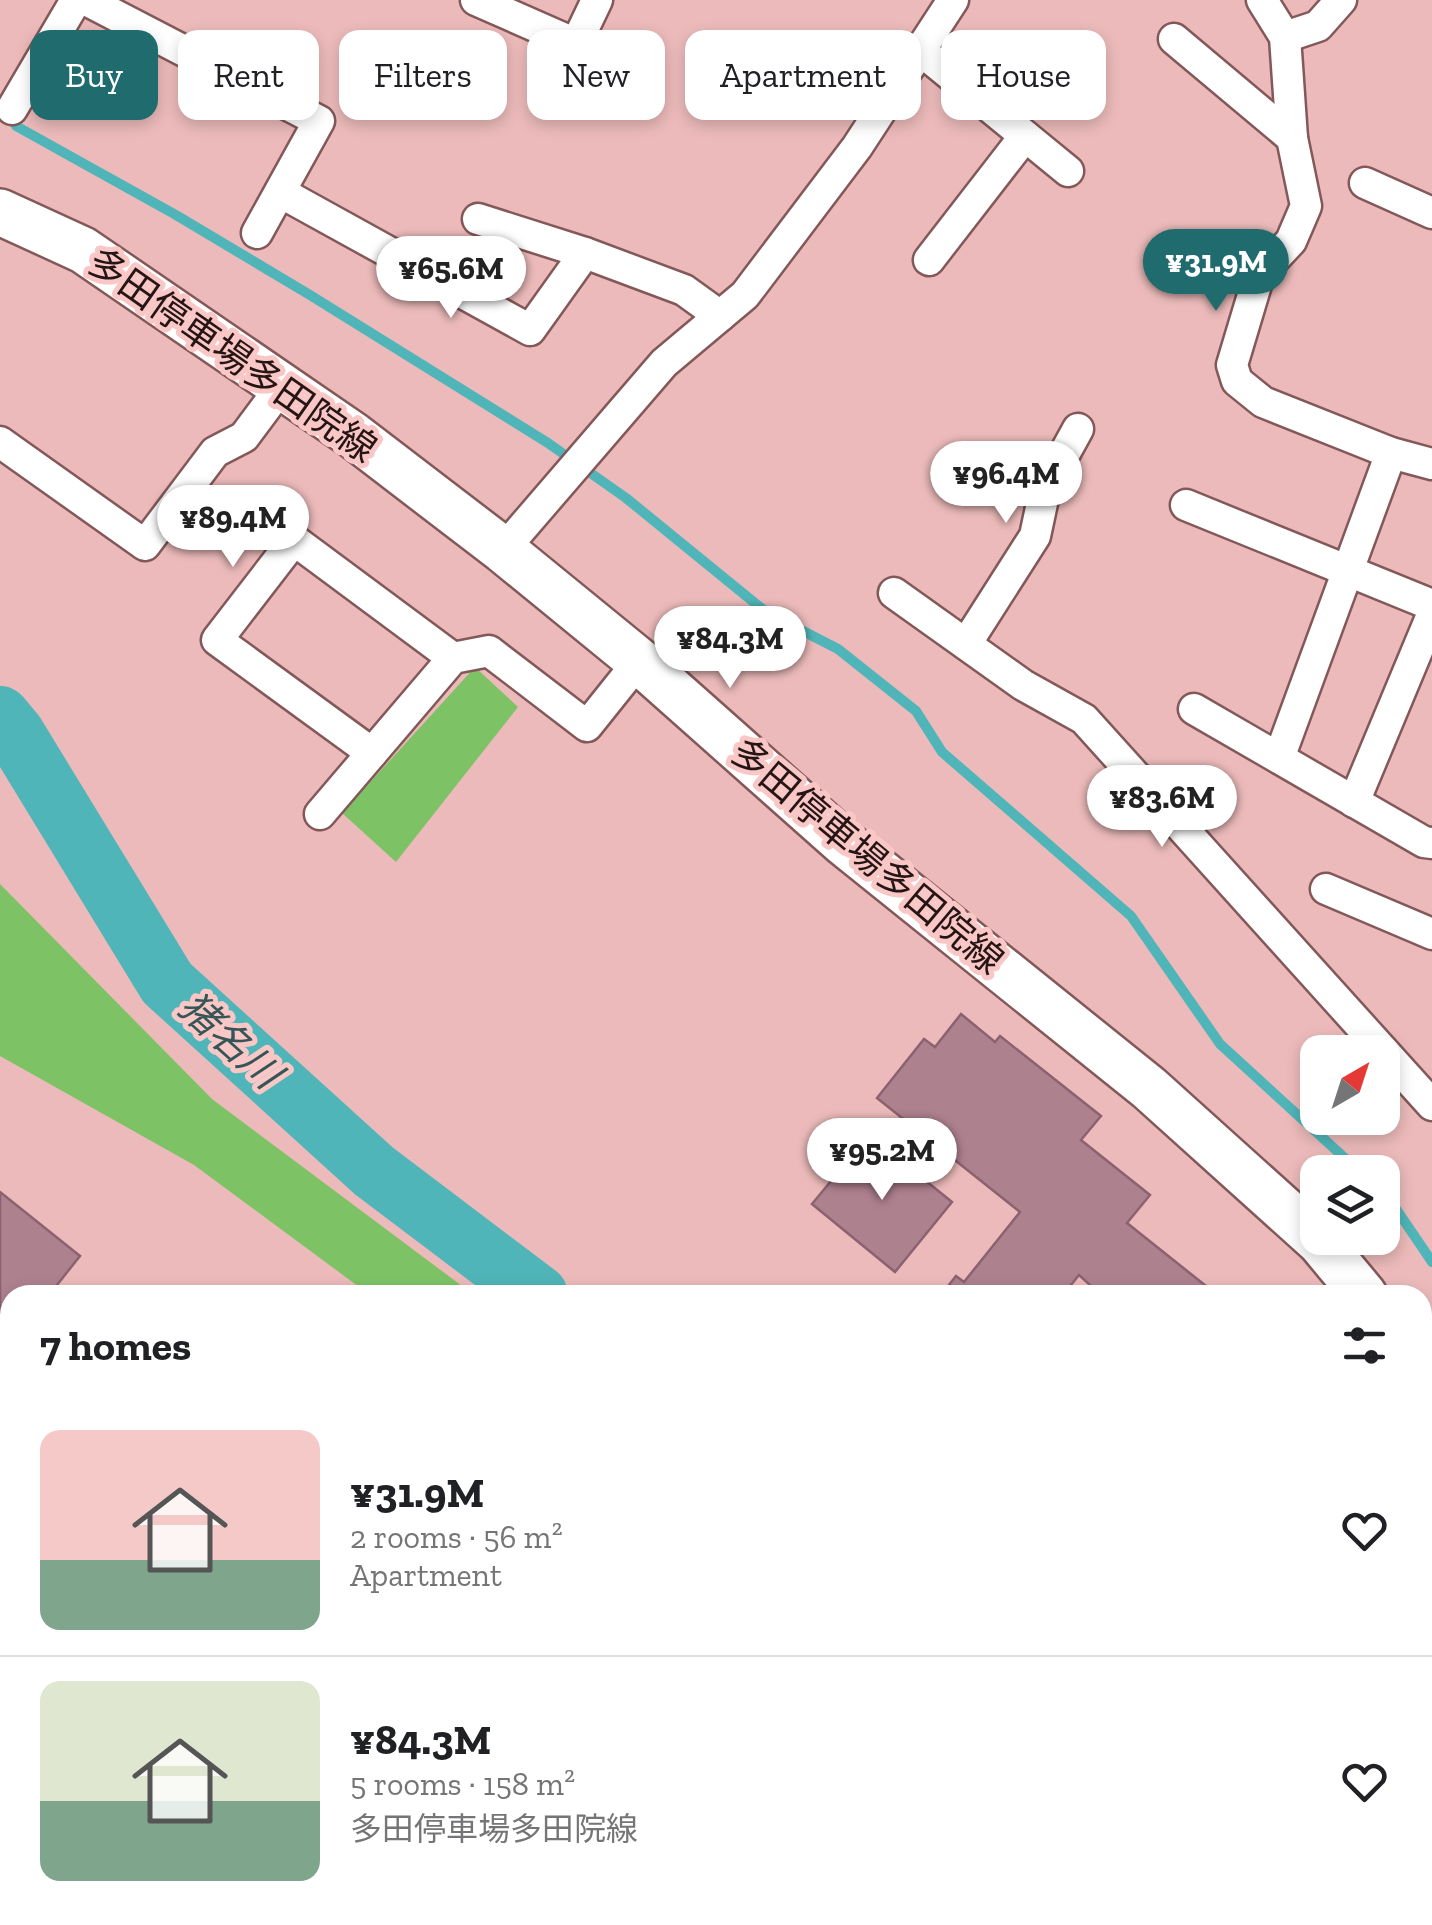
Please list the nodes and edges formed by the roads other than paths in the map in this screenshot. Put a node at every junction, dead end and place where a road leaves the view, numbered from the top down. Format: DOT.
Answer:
graph roads {
  1 [pos="76,0"];
  2 [pos="86,0"];
  3 [pos="476,0"];
  4 [pos="597,0"];
  5 [pos="953,0"];
  6 [pos="1262,0"];
  7 [pos="1341,0"];
  8 [pos="1285,38"];
  9 [pos="1174,39"];
  10 [pos="921,48"];
  11 [pos="921,51"];
  12 [pos="12,109"];
  13 [pos="876,120"];
  14 [pos="1025,136"];
  15 [pos="1292,138"];
  16 [pos="1068,171"];
  17 [pos="1364,184"];
  18 [pos="280,192"];
  19 [pos="0,212"];
  20 [pos="1432,213"];
  21 [pos="478,219"];
  22 [pos="257,233"];
  23 [pos="585,253"];
  24 [pos="929,260"];
  25 [pos="720,316"];
  26 [pos="282,386"];
  27 [pos="1078,429"];
  28 [pos="0,442"];
  29 [pos="1391,454"];
  30 [pos="1432,464"];
  31 [pos="1186,505"];
  32 [pos="503,550"];
  33 [pos="1348,571"];
  34 [pos="894,594"];
  35 [pos="1432,606"];
  36 [pos="1432,615"];
  37 [pos="966,644"];
  38 [pos="453,658"];
  39 [pos="639,661"];
  40 [pos="1194,709"];
  41 [pos="372,753"];
  42 [pos="1279,758"];
  43 [pos="1354,802"];
  44 [pos="320,814"];
  45 [pos="1432,843"];
  46 [pos="1326,889"];
  47 [pos="1432,934"];
  48 [pos="1432,1105"];
  49 [pos="1356,1285"];
  1 -- 12 [label="street"];
  2 -- 18 [label="street"];
  3 -- 4 [label="street"];
  5 -- 10 [label="street"];
  6 -- 8 [label="street"];
  7 -- 8 [label="street"];
  8 -- 15 [label="street"];
  9 -- 15 [label="street"];
  11 -- 14 [label="street"];
  13 -- 25 [label="street"];
  14 -- 16 [label="street"];
  14 -- 24 [label="street"];
  15 -- 29 [label="street"];
  17 -- 20 [label="street"];
  18 -- 22 [label="street"];
  18 -- 23 [label="street"];
  19 -- 26 [label="main road, 多田停車場多田院線"];
  21 -- 23 [label="street"];
  23 -- 25 [label="street"];
  25 -- 32 [label="street"];
  26 -- 28 [label="street"];
  26 -- 32 [label="main road, 多田停車場多田院線"];
  27 -- 37 [label="street"];
  29 -- 30 [label="street"];
  29 -- 33 [label="street"];
  31 -- 33 [label="street"];
  32 -- 39 [label="main road, 多田停車場多田院線"];
  33 -- 35 [label="street"];
  33 -- 42 [label="street"];
  34 -- 37 [label="street"];
  36 -- 43 [label="street"];
  37 -- 48 [label="street"];
  38 -- 39 [label="street"];
  38 -- 41 [label="street"];
  38 -- 41 [label="street"];
  39 -- 49 [label="main road, 多田停車場多田院線"];
  40 -- 42 [label="street"];
  41 -- 44 [label="street"];
  42 -- 43 [label="street"];
  43 -- 45 [label="street"];
  46 -- 47 [label="street"];
}
